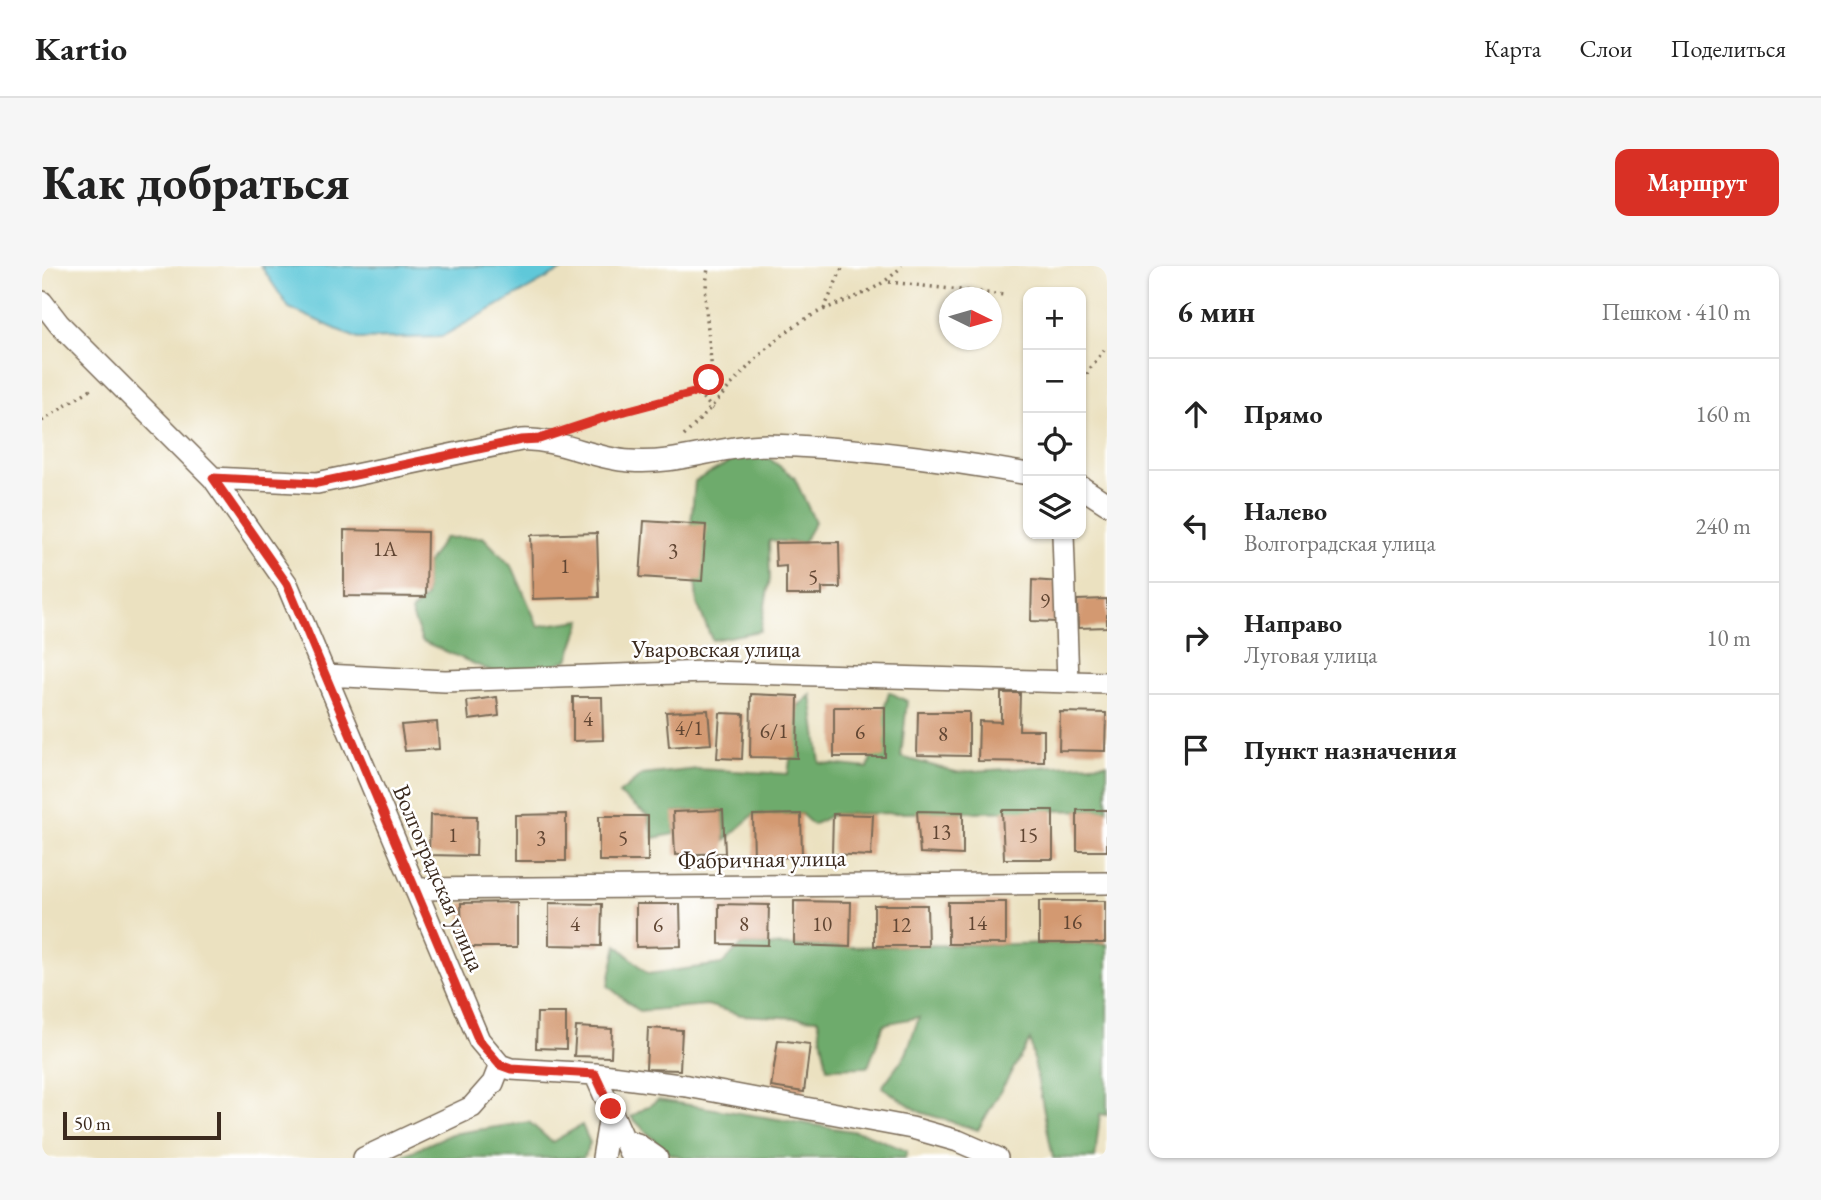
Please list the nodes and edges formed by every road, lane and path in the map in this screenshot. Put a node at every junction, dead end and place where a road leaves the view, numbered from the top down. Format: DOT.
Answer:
graph roads {
  1 [pos="708,266"];
  2 [pos="843,266"];
  3 [pos="902,266"];
  4 [pos="887,282"];
  5 [pos="1004,295"];
  6 [pos="42,302"];
  7 [pos="824,309"];
  8 [pos="1107,346"];
  9 [pos="110,375"];
  10 [pos="1086,375"];
  11 [pos="697,392"];
  12 [pos="42,421"];
  13 [pos="573,428"];
  14 [pos="1023,473"];
  15 [pos="213,478"];
  16 [pos="1086,490"];
  17 [pos="1107,504"];
  18 [pos="1063,539"];
  19 [pos="325,675"];
  20 [pos="1068,682"];
  21 [pos="1107,683"];
  22 [pos="1107,883"];
  23 [pos="417,889"];
  24 [pos="500,1065"];
  25 [pos="595,1074"];
  26 [pos="611,1109"];
  27 [pos="628,1149"];
  28 [pos="365,1158"];
  29 [pos="603,1158"];
  30 [pos="657,1158"];
  31 [pos="997,1158"];
  1 -- 11 [label="path"];
  2 -- 7 [label="path"];
  3 -- 4 [label="path"];
  4 -- 5 [label="path"];
  4 -- 7 [label="path"];
  6 -- 9 [label="street, Волгоградская улица"];
  7 -- 11 [label="path"];
  8 -- 10 [label="path"];
  9 -- 12 [label="path"];
  9 -- 15 [label="street, Волгоградская улица"];
  11 -- 13 [label="path"];
  14 -- 15 [label="street"];
  15 -- 19 [label="street, Волгоградская улица"];
  16 -- 17 [label="street"];
  18 -- 20 [label="street"];
  19 -- 20 [label="street, Уваровская улица"];
  19 -- 23 [label="street, Волгоградская улица"];
  20 -- 21 [label="street, Уваровская улица"];
  22 -- 23 [label="street, Фабричная улица"];
  23 -- 24 [label="street, Волгоградская улица"];
  24 -- 25 [label="street"];
  24 -- 28 [label="street"];
  25 -- 26 [label="street"];
  25 -- 31 [label="street"];
  26 -- 27 [label="street"];
  26 -- 29 [label="street"];
  27 -- 30 [label="street"];
}
